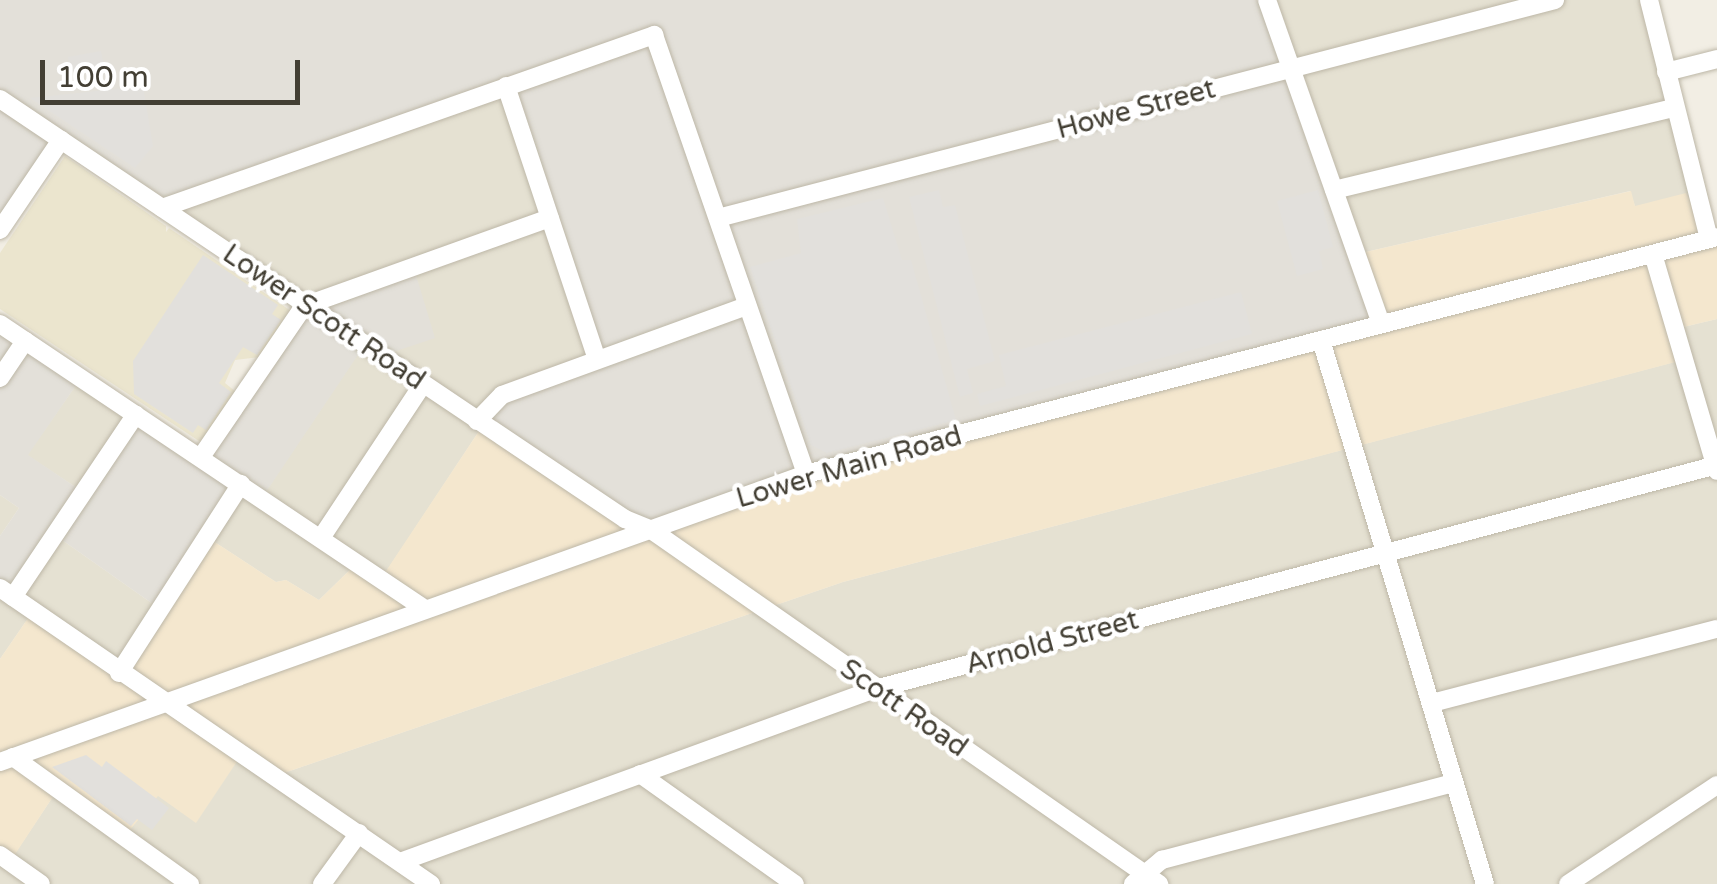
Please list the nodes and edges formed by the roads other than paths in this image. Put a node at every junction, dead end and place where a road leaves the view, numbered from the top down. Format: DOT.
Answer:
graph roads {
  1 [pos="1268,0"];
  2 [pos="1555,0"];
  3 [pos="1649,0"];
  4 [pos="1717,59"];
  5 [pos="1292,68"];
  6 [pos="1666,72"];
  7 [pos="506,86"];
  8 [pos="0,99"];
  9 [pos="1674,108"];
  10 [pos="61,140"];
  11 [pos="1334,190"];
  12 [pos="162,208"];
  13 [pos="550,218"];
  14 [pos="718,218"];
  15 [pos="0,230"];
  16 [pos="1713,237"];
  17 [pos="1653,254"];
  18 [pos="304,306"];
  19 [pos="748,306"];
  20 [pos="0,324"];
  21 [pos="1381,324"];
  22 [pos="1321,340"];
  23 [pos="26,341"];
  24 [pos="598,360"];
  25 [pos="0,378"];
  26 [pos="424,384"];
  27 [pos="136,414"];
  28 [pos="478,420"];
  29 [pos="202,458"];
  30 [pos="1717,467"];
  31 [pos="806,474"];
  32 [pos="241,484"];
  33 [pos="650,530"];
  34 [pos="321,538"];
  35 [pos="1384,555"];
  36 [pos="6,592"];
  37 [pos="425,609"];
  38 [pos="1717,629"];
  39 [pos="119,672"];
  40 [pos="875,688"];
  41 [pos="173,702"];
  42 [pos="1432,703"];
  43 [pos="7,759"];
  44 [pos="640,774"];
  45 [pos="1454,782"];
  46 [pos="1717,786"];
  47 [pos="359,833"];
  48 [pos="400,862"];
  49 [pos="3,865"];
  50 [pos="1137,878"];
  51 [pos="41,884"];
  52 [pos="190,884"];
  53 [pos="322,884"];
  54 [pos="431,884"];
  55 [pos="795,884"];
  56 [pos="1158,884"];
  57 [pos="1485,884"];
  58 [pos="1568,884"];
  1 -- 5 [label="street"];
  2 -- 5 [label="street, Howe Street"];
  3 -- 6 [label="street"];
  4 -- 6 [label="street"];
  5 -- 11 [label="street"];
  5 -- 14 [label="street, Howe Street"];
  6 -- 9 [label="street"];
  7 -- 12 [label="street"];
  7 -- 13 [label="street"];
  7 -- 14 [label="street"];
  8 -- 10 [label="street, Lower Scott Road"];
  9 -- 11 [label="street"];
  9 -- 16 [label="street"];
  10 -- 12 [label="street, Lower Scott Road"];
  10 -- 15 [label="street"];
  11 -- 21 [label="street"];
  12 -- 18 [label="street, Lower Scott Road"];
  13 -- 18 [label="street"];
  13 -- 24 [label="street"];
  14 -- 19 [label="street"];
  16 -- 17 [label="street, Lower Main Road"];
  17 -- 21 [label="street, Lower Main Road"];
  17 -- 30 [label="street"];
  18 -- 26 [label="street, Lower Scott Road"];
  18 -- 29 [label="street"];
  19 -- 24 [label="street"];
  19 -- 31 [label="street"];
  20 -- 23 [label="street"];
  21 -- 22 [label="street, Lower Main Road"];
  22 -- 31 [label="street, Lower Main Road"];
  22 -- 35 [label="street"];
  23 -- 25 [label="street"];
  23 -- 27 [label="street"];
  24 -- 28 [label="street"];
  26 -- 28 [label="street, Lower Scott Road"];
  26 -- 34 [label="street"];
  27 -- 29 [label="street"];
  27 -- 36 [label="street"];
  28 -- 33 [label="street, Lower Scott Road"];
  29 -- 32 [label="street"];
  30 -- 35 [label="street, Arnold Street"];
  31 -- 33 [label="street, Lower Main Road"];
  32 -- 34 [label="street"];
  32 -- 39 [label="street"];
  33 -- 37 [label="street, Lower Main Road"];
  33 -- 40 [label="street, Scott Road"];
  34 -- 37 [label="street"];
  35 -- 40 [label="street, Arnold Street"];
  35 -- 42 [label="street"];
  36 -- 39 [label="street"];
  37 -- 41 [label="street, Lower Main Road"];
  38 -- 42 [label="street"];
  39 -- 41 [label="street"];
  40 -- 44 [label="street, Arnold Street"];
  40 -- 50 [label="street, Scott Road"];
  41 -- 43 [label="street, Lower Main Road"];
  41 -- 47 [label="street"];
  42 -- 45 [label="street"];
  43 -- 52 [label="street"];
  44 -- 48 [label="street, Arnold Street"];
  44 -- 55 [label="street"];
  45 -- 50 [label="street"];
  45 -- 57 [label="street"];
  46 -- 58 [label="street"];
  47 -- 48 [label="street"];
  47 -- 53 [label="street"];
  48 -- 54 [label="street"];
  49 -- 51 [label="street"];
  50 -- 56 [label="street, Scott Road"];
}
